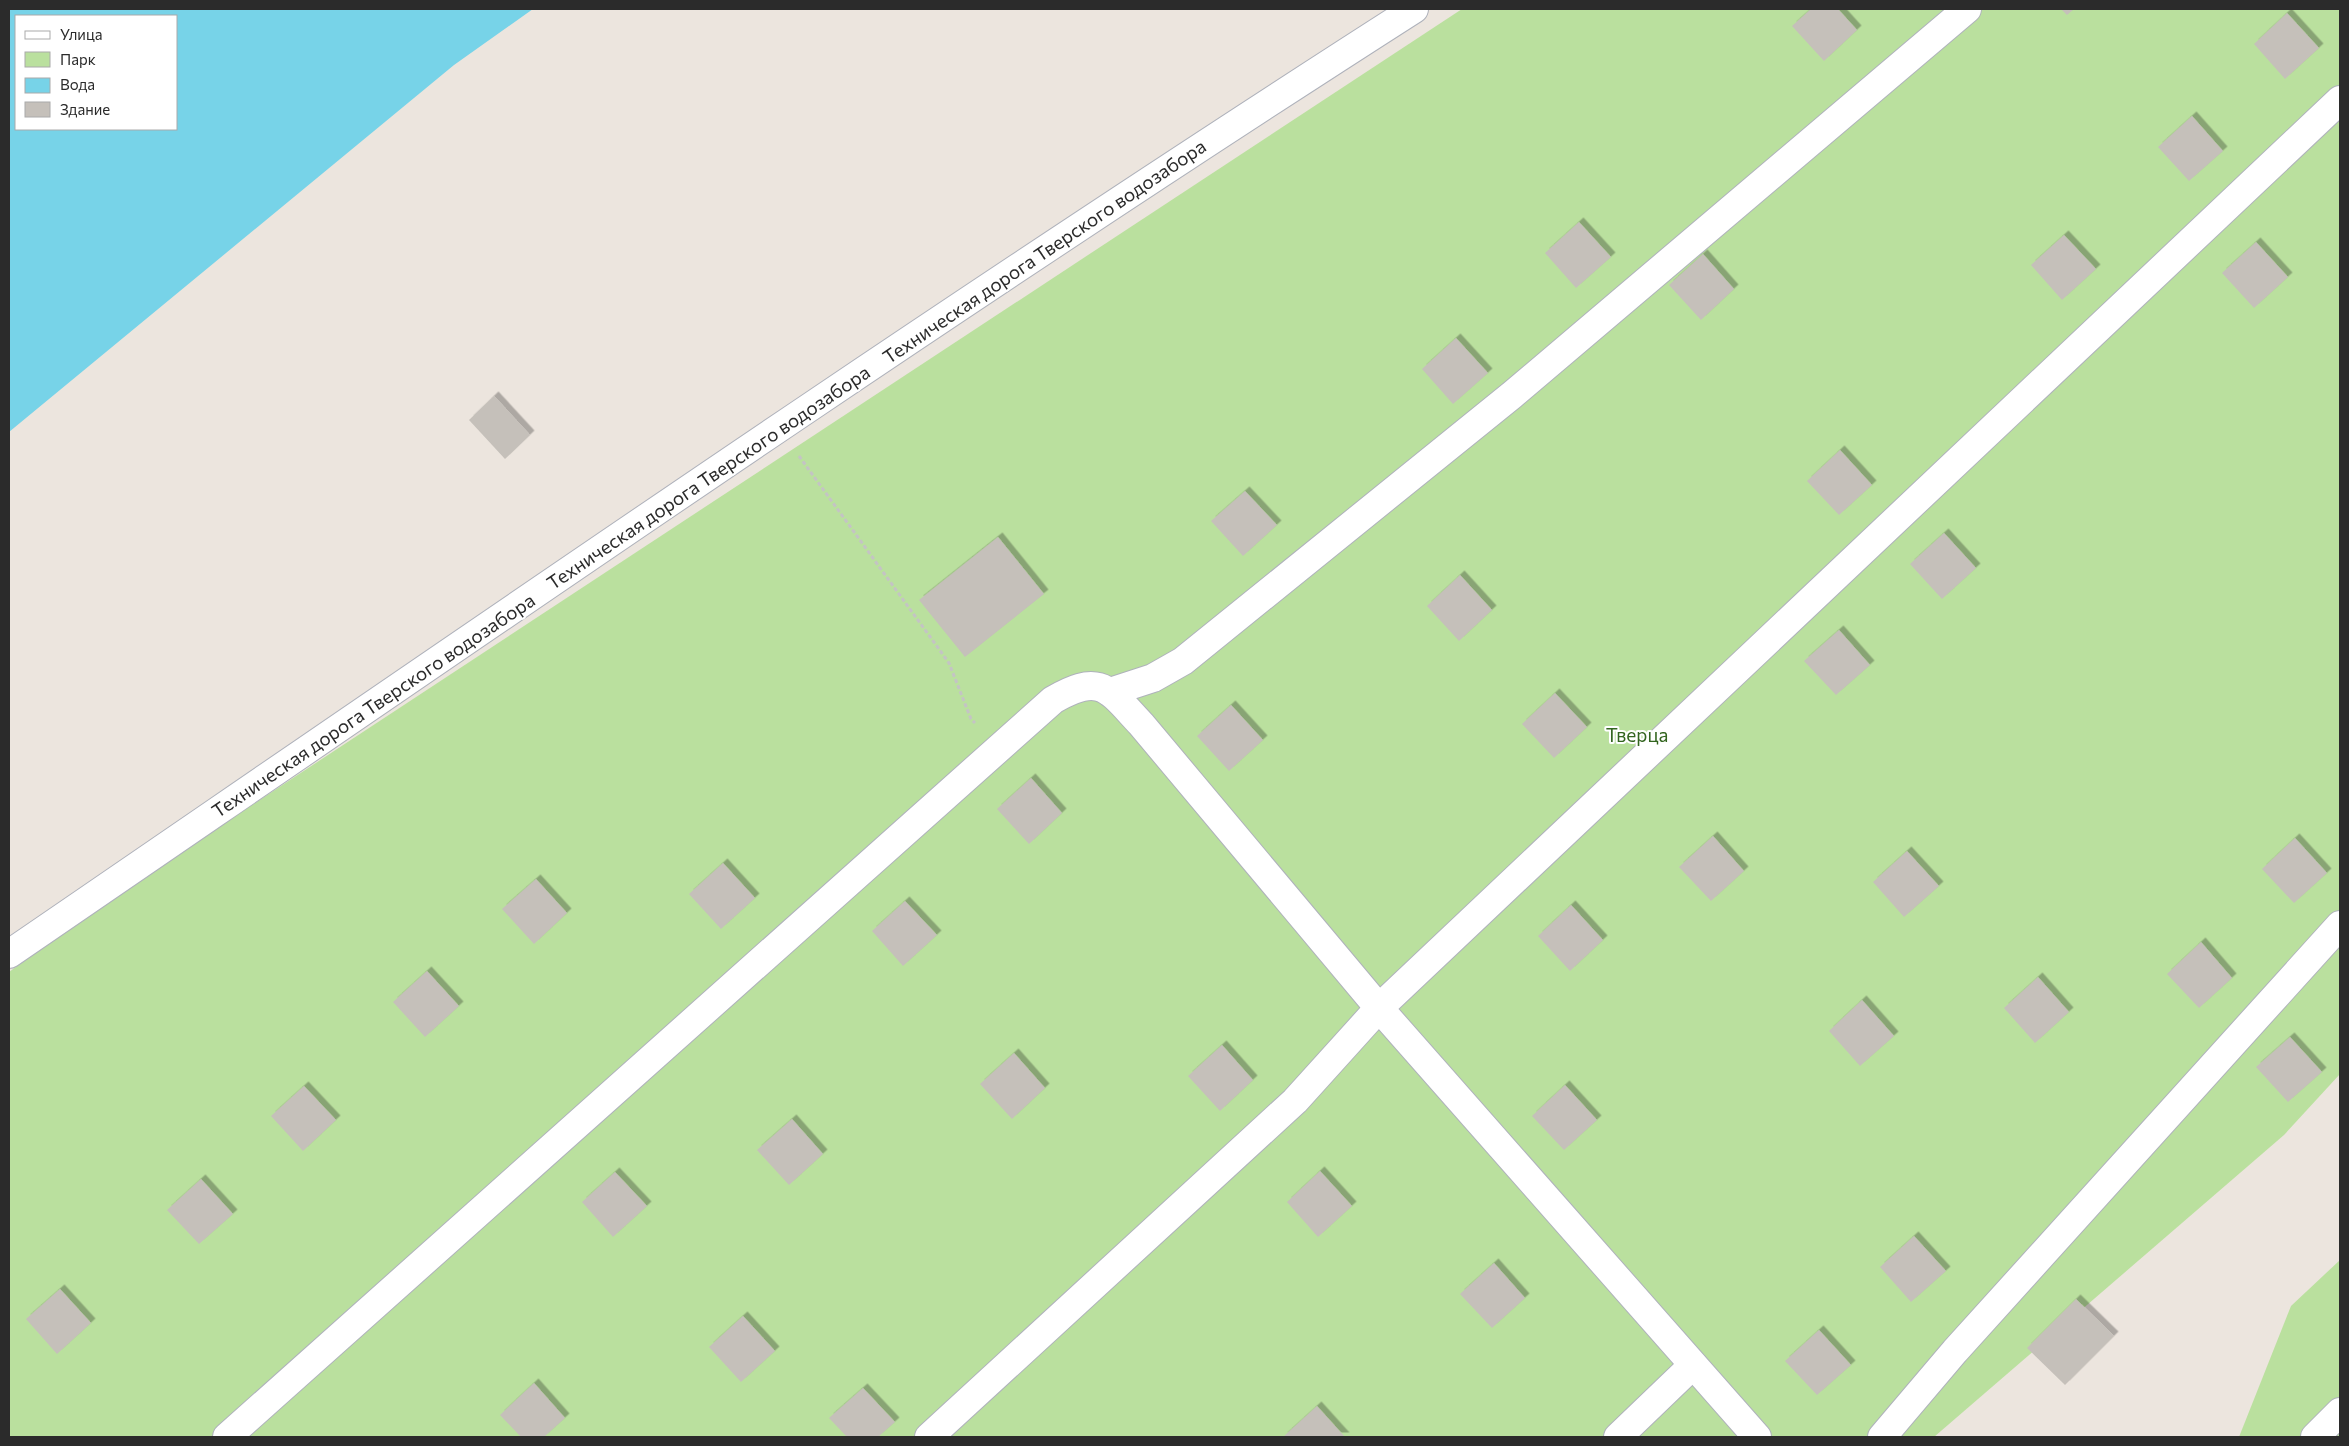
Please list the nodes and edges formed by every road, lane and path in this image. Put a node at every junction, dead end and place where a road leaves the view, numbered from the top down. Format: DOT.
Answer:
graph roads {
  1 [pos="1414,9"];
  2 [pos="1967,9"];
  3 [pos="2340,100"];
  4 [pos="774,432"];
  5 [pos="1110,692"];
  6 [pos="1001,747"];
  7 [pos="2340,924"];
  8 [pos="9,954"];
  9 [pos="1379,1008"];
  10 [pos="1693,1365"];
  11 [pos="2340,1412"];
  12 [pos="227,1437"];
  13 [pos="929,1437"];
  14 [pos="1618,1437"];
  15 [pos="1757,1437"];
  16 [pos="1882,1437"];
  17 [pos="2315,1437"];
  1 -- 4 [label="street, Техническая дорога Тверского водозабора"];
  2 -- 5 [label="street"];
  3 -- 9 [label="street"];
  4 -- 6 [label="path"];
  4 -- 8 [label="street, Техническая дорога Тверского водозабора"];
  5 -- 6 [label="street"];
  5 -- 9 [label="street"];
  6 -- 12 [label="street"];
  7 -- 16 [label="street"];
  9 -- 10 [label="street"];
  9 -- 13 [label="street"];
  10 -- 14 [label="street"];
  10 -- 15 [label="street"];
  11 -- 17 [label="street"];
}
